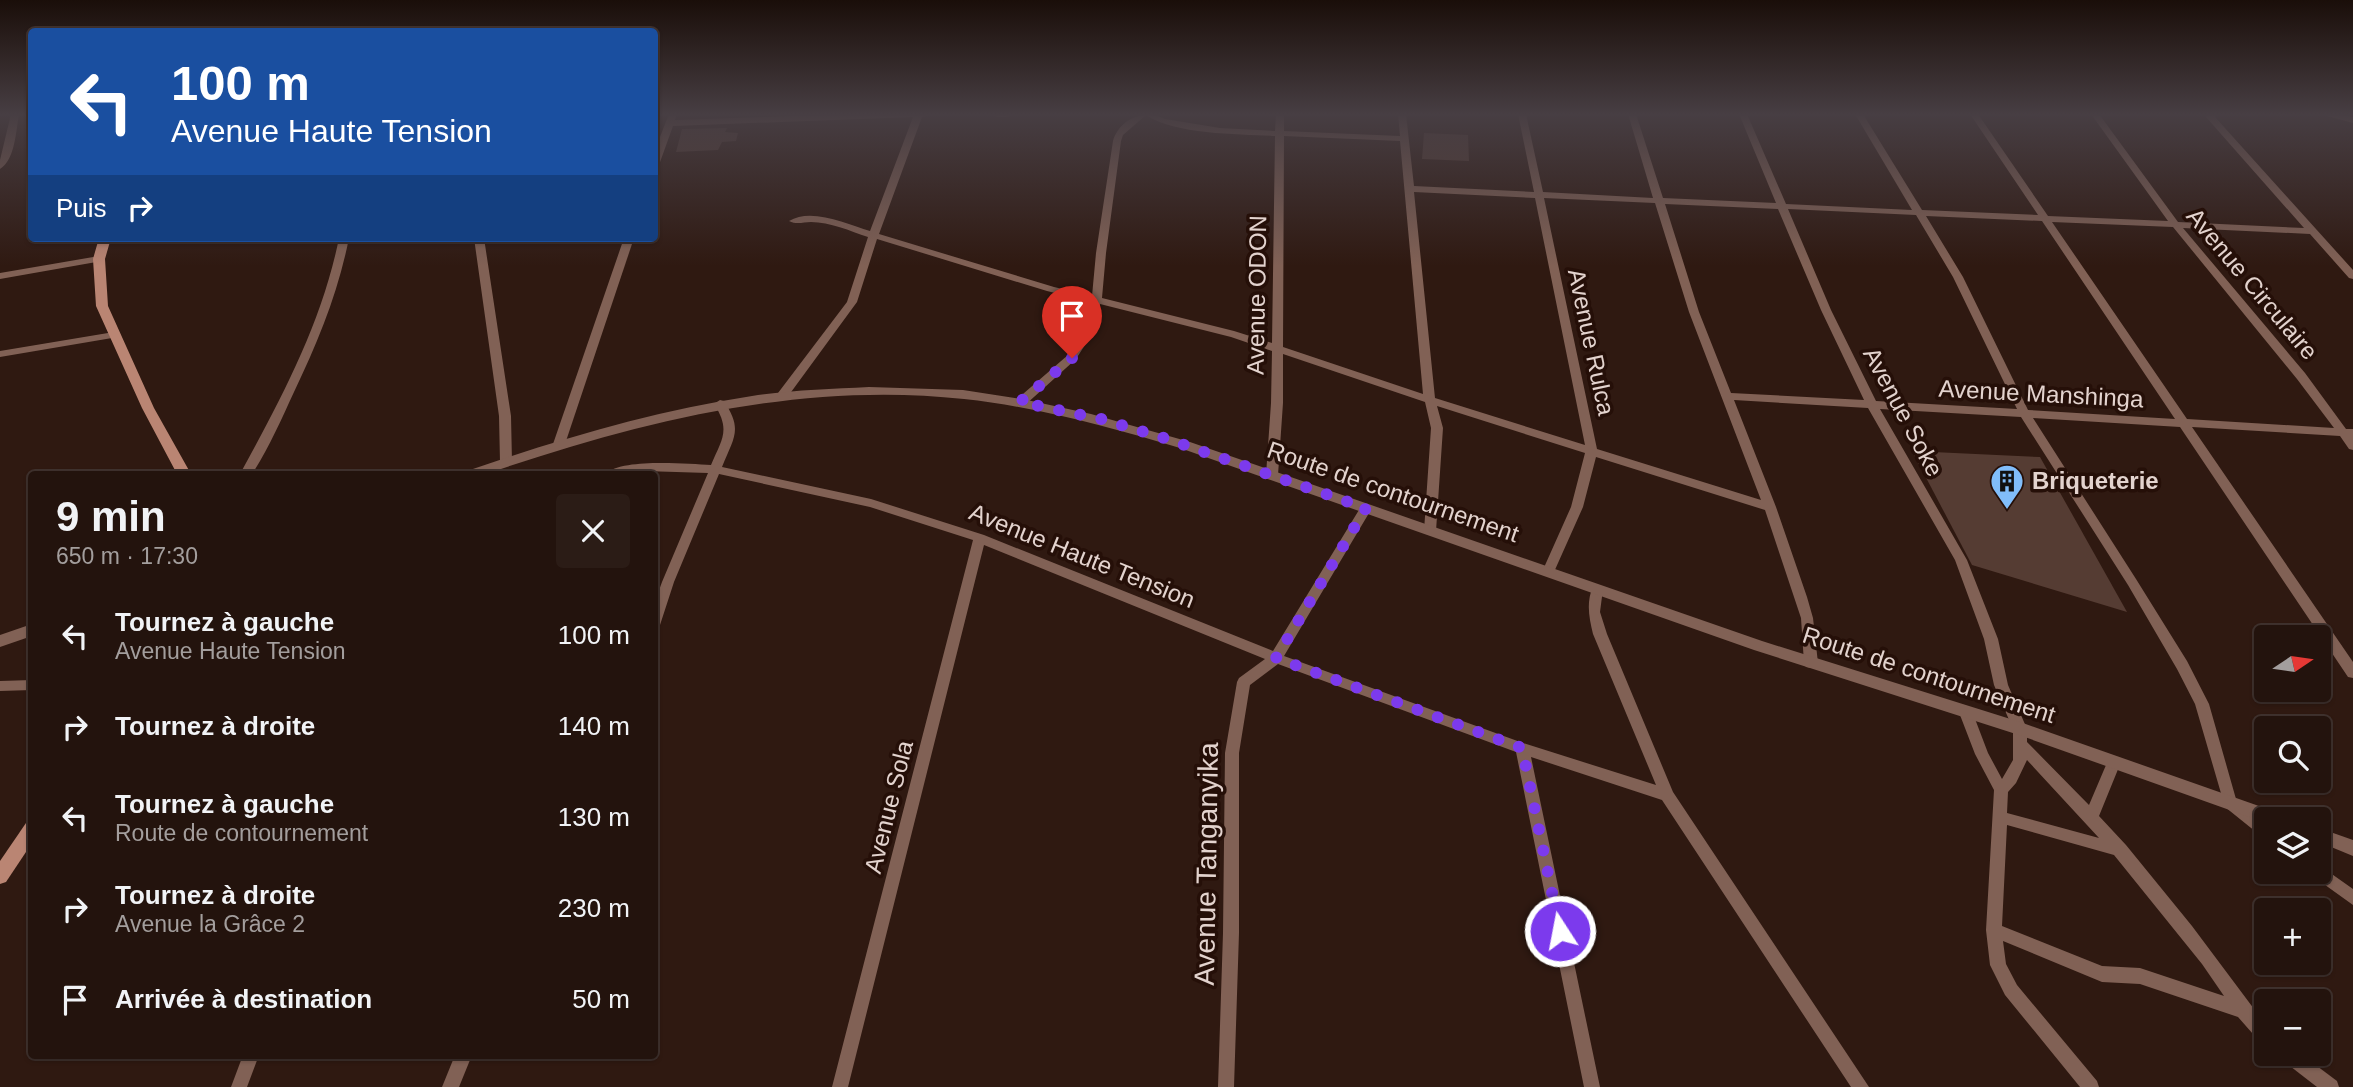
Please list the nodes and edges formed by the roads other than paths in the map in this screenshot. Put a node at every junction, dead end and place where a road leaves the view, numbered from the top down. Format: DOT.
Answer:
graph roads {
  1 [pos="900,165"];
  2 [pos="1113,165"];
  3 [pos="1279,165"];
  4 [pos="1407,165"];
  5 [pos="1532,165"];
  6 [pos="1648,165"];
  7 [pos="1765,165"];
  8 [pos="1889,165"];
  9 [pos="2009,165"];
  10 [pos="2132,165"];
  11 [pos="2253,165"];
  12 [pos="1410,189"];
  13 [pos="1539,197"];
  14 [pos="1660,201"];
  15 [pos="1784,208"];
  16 [pos="1919,214"];
  17 [pos="2047,219"];
  18 [pos="794,221"];
  19 [pos="2175,224"];
  20 [pos="2313,232"];
  21 [pos="874,234"];
  22 [pos="103,242"];
  23 [pos="343,242"];
  24 [pos="480,242"];
  25 [pos="628,242"];
  26 [pos="99,259"];
  27 [pos="0,276"];
  28 [pos="2353,276"];
  29 [pos="1096,301"];
  30 [pos="114,335"];
  31 [pos="1277,349"];
  32 [pos="0,354"];
  33 [pos="782,396"];
  34 [pos="1726,396"];
  35 [pos="1431,400"];
  36 [pos="1020,402"];
  37 [pos="720,404"];
  38 [pos="1872,405"];
  39 [pos="2025,415"];
  40 [pos="2183,424"];
  41 [pos="2347,433"];
  42 [pos="559,444"];
  43 [pos="2353,446"];
  44 [pos="1592,450"];
  45 [pos="506,462"];
  46 [pos="714,469"];
  47 [pos="182,471"];
  48 [pos="248,471"];
  49 [pos="480,471"];
  50 [pos="625,471"];
  51 [pos="1272,475"];
  52 [pos="1770,506"];
  53 [pos="1366,508"];
  54 [pos="1430,531"];
  55 [pos="980,538"];
  56 [pos="1548,572"];
  57 [pos="1597,589"];
  58 [pos="658,615"];
  59 [pos="28,632"];
  60 [pos="0,641"];
  61 [pos="1276,658"];
  62 [pos="1811,663"];
  63 [pos="2353,673"];
  64 [pos="28,685"];
  65 [pos="0,686"];
  66 [pos="1967,715"];
  67 [pos="2020,737"];
  68 [pos="1522,748"];
  69 [pos="2114,762"];
  70 [pos="2001,790"];
  71 [pos="1667,795"];
  72 [pos="2231,803"];
  73 [pos="2254,811"];
  74 [pos="1999,817"];
  75 [pos="2091,818"];
  76 [pos="2254,821"];
  77 [pos="28,834"];
  78 [pos="2331,840"];
  79 [pos="2353,848"];
  80 [pos="2121,850"];
  81 [pos="0,876"];
  82 [pos="2331,881"];
  83 [pos="2353,898"];
  84 [pos="1994,930"];
  85 [pos="2242,1010"];
  86 [pos="2254,1023"];
  87 [pos="250,1059"];
  88 [pos="462,1059"];
  89 [pos="2304,1066"];
  90 [pos="239,1087"];
  91 [pos="450,1087"];
  92 [pos="840,1087"];
  93 [pos="1226,1087"];
  94 [pos="1592,1087"];
  95 [pos="1861,1087"];
  96 [pos="2091,1087"];
  97 [pos="2331,1087"];
  1 -- 21 [label="street"];
  2 -- 29 [label="street"];
  3 -- 31 [label="street, Avenue ODON"];
  4 -- 12 [label="street"];
  5 -- 13 [label="street, Avenue Rulca"];
  6 -- 14 [label="street"];
  7 -- 15 [label="street, Avenue Soke"];
  8 -- 16 [label="street"];
  9 -- 17 [label="street"];
  10 -- 19 [label="street, Avenue Circulaire"];
  11 -- 20 [label="street"];
  12 -- 13 [label="street"];
  12 -- 35 [label="street"];
  13 -- 14 [label="street"];
  13 -- 44 [label="street, Avenue Rulca"];
  14 -- 15 [label="street"];
  14 -- 34 [label="street"];
  15 -- 16 [label="street"];
  15 -- 38 [label="street, Avenue Soke"];
  16 -- 17 [label="street"];
  16 -- 39 [label="street"];
  17 -- 19 [label="street"];
  17 -- 40 [label="street"];
  18 -- 21 [label="street"];
  19 -- 20 [label="street"];
  19 -- 41 [label="street, Avenue Circulaire"];
  20 -- 28 [label="street"];
  21 -- 29 [label="street"];
  21 -- 33 [label="street"];
  22 -- 26 [label="main road"];
  23 -- 48 [label="street"];
  24 -- 45 [label="street"];
  25 -- 42 [label="street"];
  26 -- 27 [label="street"];
  26 -- 30 [label="main road"];
  29 -- 31 [label="street"];
  29 -- 36 [label="street"];
  30 -- 32 [label="street"];
  30 -- 47 [label="main road"];
  31 -- 35 [label="street"];
  31 -- 51 [label="street, Avenue ODON"];
  33 -- 36 [label="street, Route de contournement"];
  33 -- 37 [label="street, Route de contournement"];
  34 -- 38 [label="street, Avenue Manshinga"];
  34 -- 52 [label="street"];
  35 -- 44 [label="street"];
  35 -- 54 [label="street"];
  36 -- 51 [label="street, Route de contournement"];
  37 -- 42 [label="street, Route de contournement"];
  37 -- 46 [label="street"];
  38 -- 39 [label="street, Avenue Manshinga"];
  38 -- 67 [label="street, Avenue Soke"];
  39 -- 40 [label="street, Avenue Manshinga"];
  39 -- 72 [label="street"];
  40 -- 41 [label="street, Avenue Manshinga"];
  40 -- 63 [label="street"];
  41 -- 43 [label="street, Avenue Circulaire"];
  42 -- 45 [label="street, Route de contournement"];
  44 -- 52 [label="street"];
  44 -- 56 [label="street, Avenue Rulca"];
  45 -- 49 [label="street, Route de contournement"];
  46 -- 50 [label="street, Avenue Haute Tension"];
  46 -- 55 [label="street, Avenue Haute Tension"];
  46 -- 58 [label="street"];
  51 -- 53 [label="street, Route de contournement"];
  52 -- 62 [label="street"];
  53 -- 54 [label="street, Route de contournement"];
  53 -- 61 [label="street"];
  54 -- 56 [label="street, Route de contournement"];
  55 -- 61 [label="street, Avenue Haute Tension"];
  55 -- 92 [label="street, Avenue Sola"];
  56 -- 57 [label="street, Route de contournement"];
  57 -- 62 [label="street, Route de contournement"];
  57 -- 71 [label="street"];
  59 -- 60 [label="street"];
  61 -- 68 [label="street, Avenue Haute Tension"];
  61 -- 93 [label="street, Avenue Tanganyika"];
  62 -- 66 [label="street, Route de contournement"];
  64 -- 65 [label="street"];
  66 -- 67 [label="street, Route de contournement"];
  66 -- 70 [label="street"];
  67 -- 69 [label="street, Route de contournement"];
  67 -- 70 [label="street"];
  67 -- 75 [label="street"];
  68 -- 71 [label="street, Avenue Haute Tension"];
  68 -- 94 [label="street"];
  69 -- 72 [label="street, Route de contournement"];
  69 -- 75 [label="street"];
  70 -- 74 [label="street"];
  71 -- 95 [label="street"];
  72 -- 73 [label="street, Route de contournement"];
  72 -- 76 [label="street"];
  74 -- 80 [label="street"];
  74 -- 84 [label="street"];
  75 -- 80 [label="street"];
  77 -- 81 [label="main road"];
  78 -- 79 [label="street"];
  80 -- 85 [label="street"];
  82 -- 83 [label="street"];
  84 -- 85 [label="street"];
  84 -- 96 [label="street"];
  85 -- 86 [label="street"];
  87 -- 90 [label="street"];
  88 -- 91 [label="street"];
  89 -- 97 [label="street"];
}
